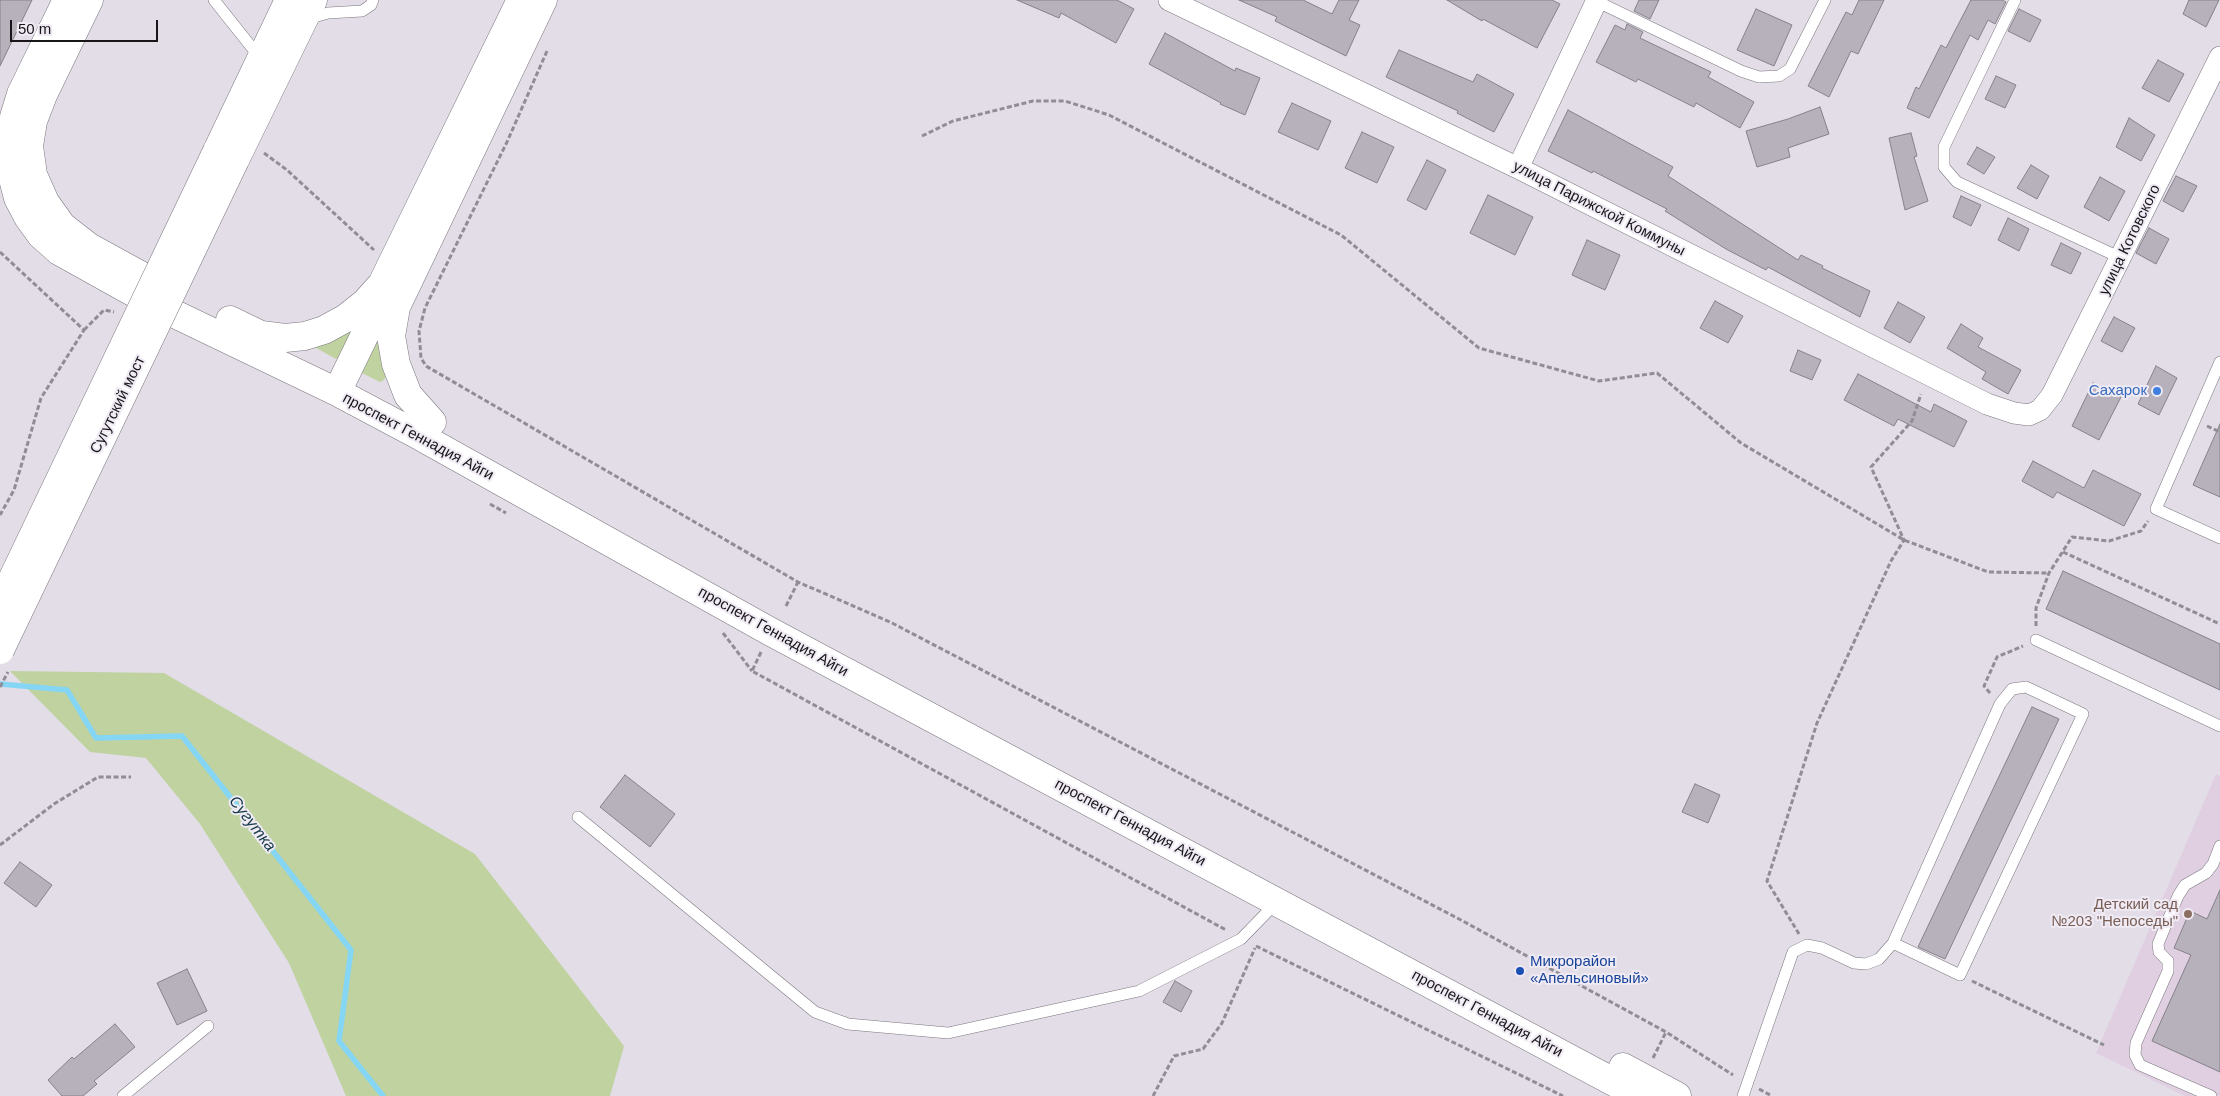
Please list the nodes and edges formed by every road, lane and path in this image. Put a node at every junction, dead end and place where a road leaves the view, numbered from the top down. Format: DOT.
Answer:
graph roads {
  1 [pos="67,0"];
  2 [pos="90,0"];
  3 [pos="214,0"];
  4 [pos="374,0"];
  5 [pos="520,0"];
  6 [pos="543,0"];
  7 [pos="1169,0"];
  8 [pos="1595,0"];
  9 [pos="1825,0"];
  10 [pos="2015,0"];
  11 [pos="302,7"];
  12 [pos="550,44"];
  13 [pos="2220,57"];
  14 [pos="260,59"];
  15 [pos="922,136"];
  16 [pos="237,153"];
  17 [pos="1518,168"];
  18 [pos="0,252"];
  19 [pos="2121,258"];
  20 [pos="386,275"];
  21 [pos="118,313"];
  22 [pos="84,330"];
  23 [pos="261,334"];
  24 [pos="2220,362"];
  25 [pos="1927,374"];
  26 [pos="341,384"];
  27 [pos="2029,415"];
  28 [pos="432,422"];
  29 [pos="2156,509"];
  30 [pos="0,515"];
  31 [pos="2220,538"];
  32 [pos="1904,540"];
  33 [pos="2063,552"];
  34 [pos="2050,573"];
  35 [pos="798,582"];
  36 [pos="0,605"];
  37 [pos="786,606"];
  38 [pos="2220,624"];
  39 [pos="2036,640"];
  40 [pos="762,649"];
  41 [pos="0,650"];
  42 [pos="2000,704"];
  43 [pos="2220,726"];
  44 [pos="131,777"];
  45 [pos="578,817"];
  46 [pos="0,845"];
  47 [pos="2220,846"];
  48 [pos="1278,901"];
  49 [pos="1229,932"];
  50 [pos="1249,942"];
  51 [pos="1893,943"];
  52 [pos="1807,945"];
  53 [pos="1256,946"];
  54 [pos="1960,975"];
  55 [pos="208,1026"];
  56 [pos="1666,1032"];
  57 [pos="2104,1045"];
  58 [pos="1652,1058"];
  59 [pos="1733,1075"];
  60 [pos="1758,1088"];
  61 [pos="123,1096"];
  62 [pos="1153,1096"];
  63 [pos="1563,1096"];
  64 [pos="1640,1096"];
  65 [pos="1677,1096"];
  66 [pos="1743,1096"];
  67 [pos="1772,1096"];
  68 [pos="2210,1096"];
  1 -- 26 [label="main road, проспект Геннадия Айги"];
  2 -- 23 [label="main road, проспект Геннадия Айги"];
  3 -- 14 [label="lane"];
  4 -- 11 [label="lane"];
  5 -- 20 [label="main road"];
  6 -- 28 [label="main road"];
  7 -- 17 [label="street, улица Парижской Коммуны"];
  8 -- 9 [label="lane"];
  8 -- 17 [label="street"];
  10 -- 19 [label="lane"];
  11 -- 14 [label="main road"];
  11 -- 16 [label="main road"];
  12 -- 35 [label="path"];
  13 -- 19 [label="street, улица Котовского"];
  14 -- 16 [label="main road"];
  15 -- 32 [label="path"];
  16 -- 20 [label="path"];
  16 -- 36 [label="main road, Сугутский мост, bridge"];
  16 -- 41 [label="main road, Сугутский мост, bridge"];
  17 -- 25 [label="street, улица Парижской Коммуны"];
  18 -- 22 [label="path"];
  19 -- 27 [label="street, улица Котовского"];
  20 -- 23 [label="main road"];
  20 -- 26 [label="main road"];
  21 -- 22 [label="path"];
  22 -- 30 [label="path"];
  23 -- 26 [label="main road, проспект Геннадия Айги"];
  24 -- 29 [label="lane"];
  25 -- 27 [label="street, улица Парижской Коммуны"];
  25 -- 32 [label="path"];
  26 -- 28 [label="main road, проспект Геннадия Айги"];
  26 -- 48 [label="main road, проспект Геннадия Айги"];
  28 -- 65 [label="main road, проспект Геннадия Айги"];
  29 -- 31 [label="lane"];
  29 -- 33 [label="path"];
  32 -- 34 [label="path"];
  32 -- 52 [label="path"];
  33 -- 34 [label="path"];
  33 -- 38 [label="path"];
  34 -- 39 [label="path"];
  35 -- 37 [label="path"];
  35 -- 56 [label="path"];
  39 -- 42 [label="path"];
  39 -- 43 [label="lane"];
  40 -- 49 [label="path"];
  42 -- 51 [label="lane"];
  42 -- 54 [label="lane"];
  44 -- 46 [label="path"];
  45 -- 48 [label="lane"];
  47 -- 68 [label="lane"];
  48 -- 64 [label="main road, проспект Геннадия Айги"];
  50 -- 53 [label="path"];
  51 -- 52 [label="lane"];
  51 -- 54 [label="lane"];
  52 -- 66 [label="lane"];
  53 -- 62 [label="path"];
  53 -- 63 [label="path"];
  54 -- 57 [label="path"];
  55 -- 61 [label="lane"];
  56 -- 58 [label="path"];
  56 -- 59 [label="path"];
  60 -- 67 [label="path"];
}
